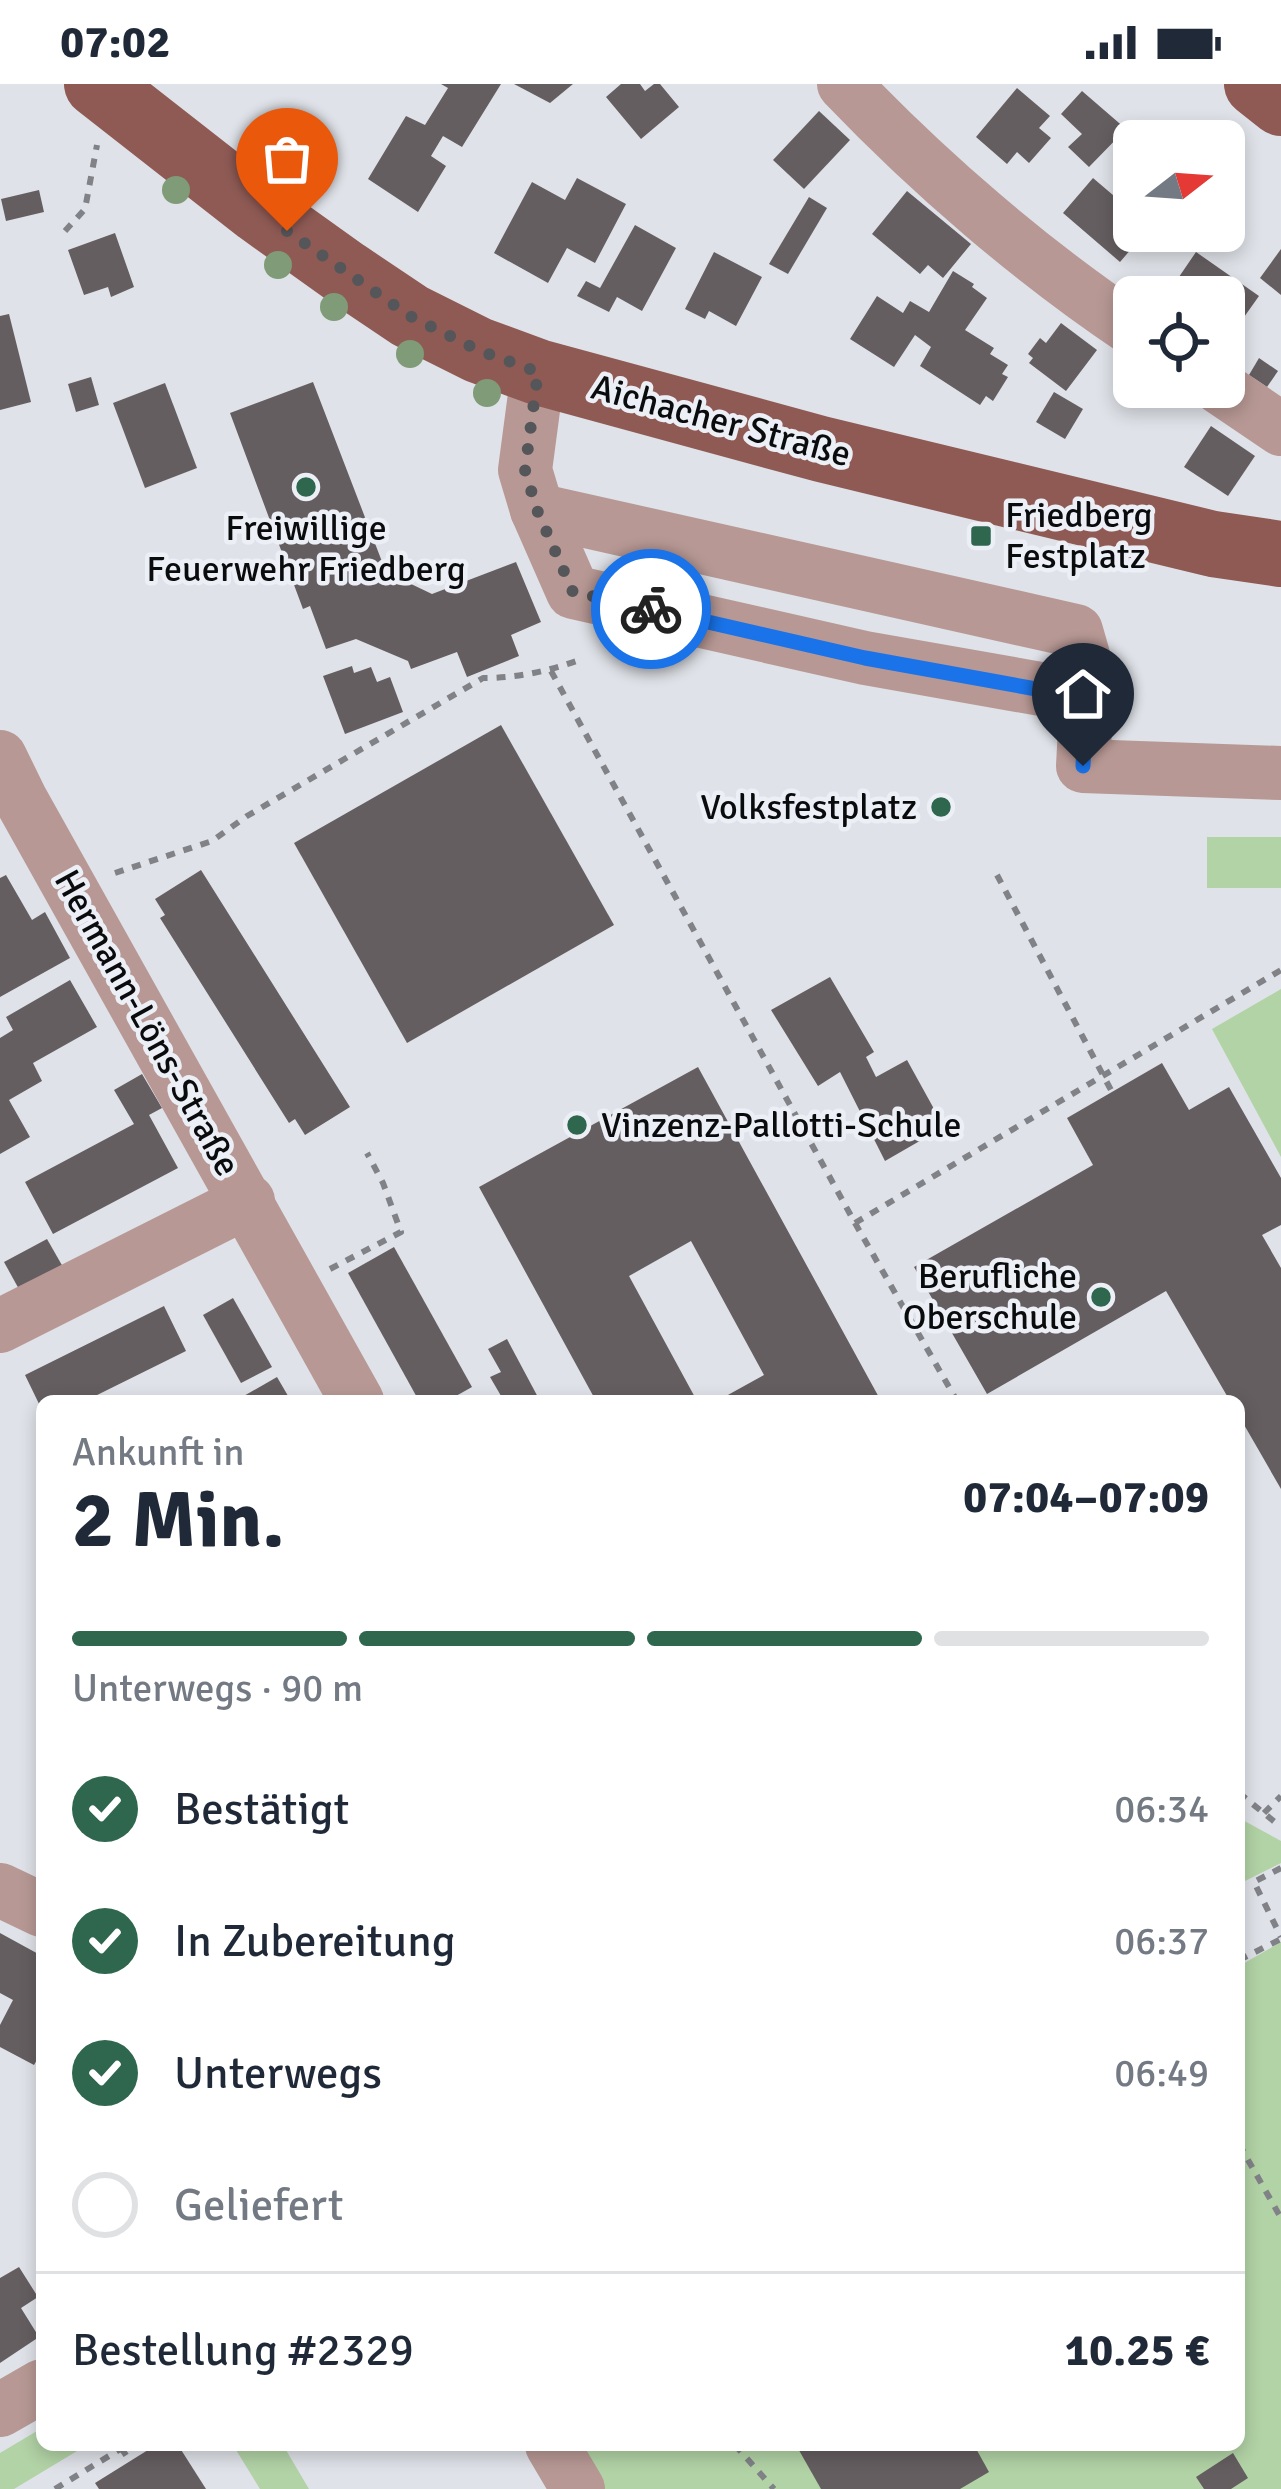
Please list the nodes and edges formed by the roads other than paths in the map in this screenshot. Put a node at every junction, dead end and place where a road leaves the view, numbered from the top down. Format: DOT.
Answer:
graph roads {
  1 [pos="844,84"];
  2 [pos="1257,84"];
  3 [pos="106,91"];
  4 [pos="1281,103"];
  5 [pos="1113,316"];
  6 [pos="538,372"];
  7 [pos="1245,405"];
  8 [pos="1281,429"];
  9 [pos="537,510"];
  10 [pos="1281,554"];
  11 [pos="1086,698"];
  12 [pos="1281,773"];
  13 [pos="7,789"];
  14 [pos="248,1201"];
  15 [pos="0,1326"];
  16 [pos="354,1395"];
  17 [pos="0,1891"];
  18 [pos="36,1907"];
  19 [pos="36,2389"];
  20 [pos="0,2410"];
  21 [pos="556,2451"];
  22 [pos="578,2489"];
  1 -- 5 [label="street"];
  2 -- 4 [label="main road"];
  3 -- 6 [label="main road, Aichacher Straße"];
  6 -- 9 [label="street"];
  6 -- 10 [label="main road, Aichacher Straße"];
  7 -- 8 [label="street"];
  9 -- 11 [label="street"];
  9 -- 11 [label="street"];
  11 -- 12 [label="street"];
  13 -- 14 [label="street, Hermann-Löns-Straße"];
  14 -- 15 [label="street"];
  14 -- 16 [label="street, Hermann-Löns-Straße"];
  17 -- 18 [label="street"];
  19 -- 20 [label="street"];
  21 -- 22 [label="street"];
}
